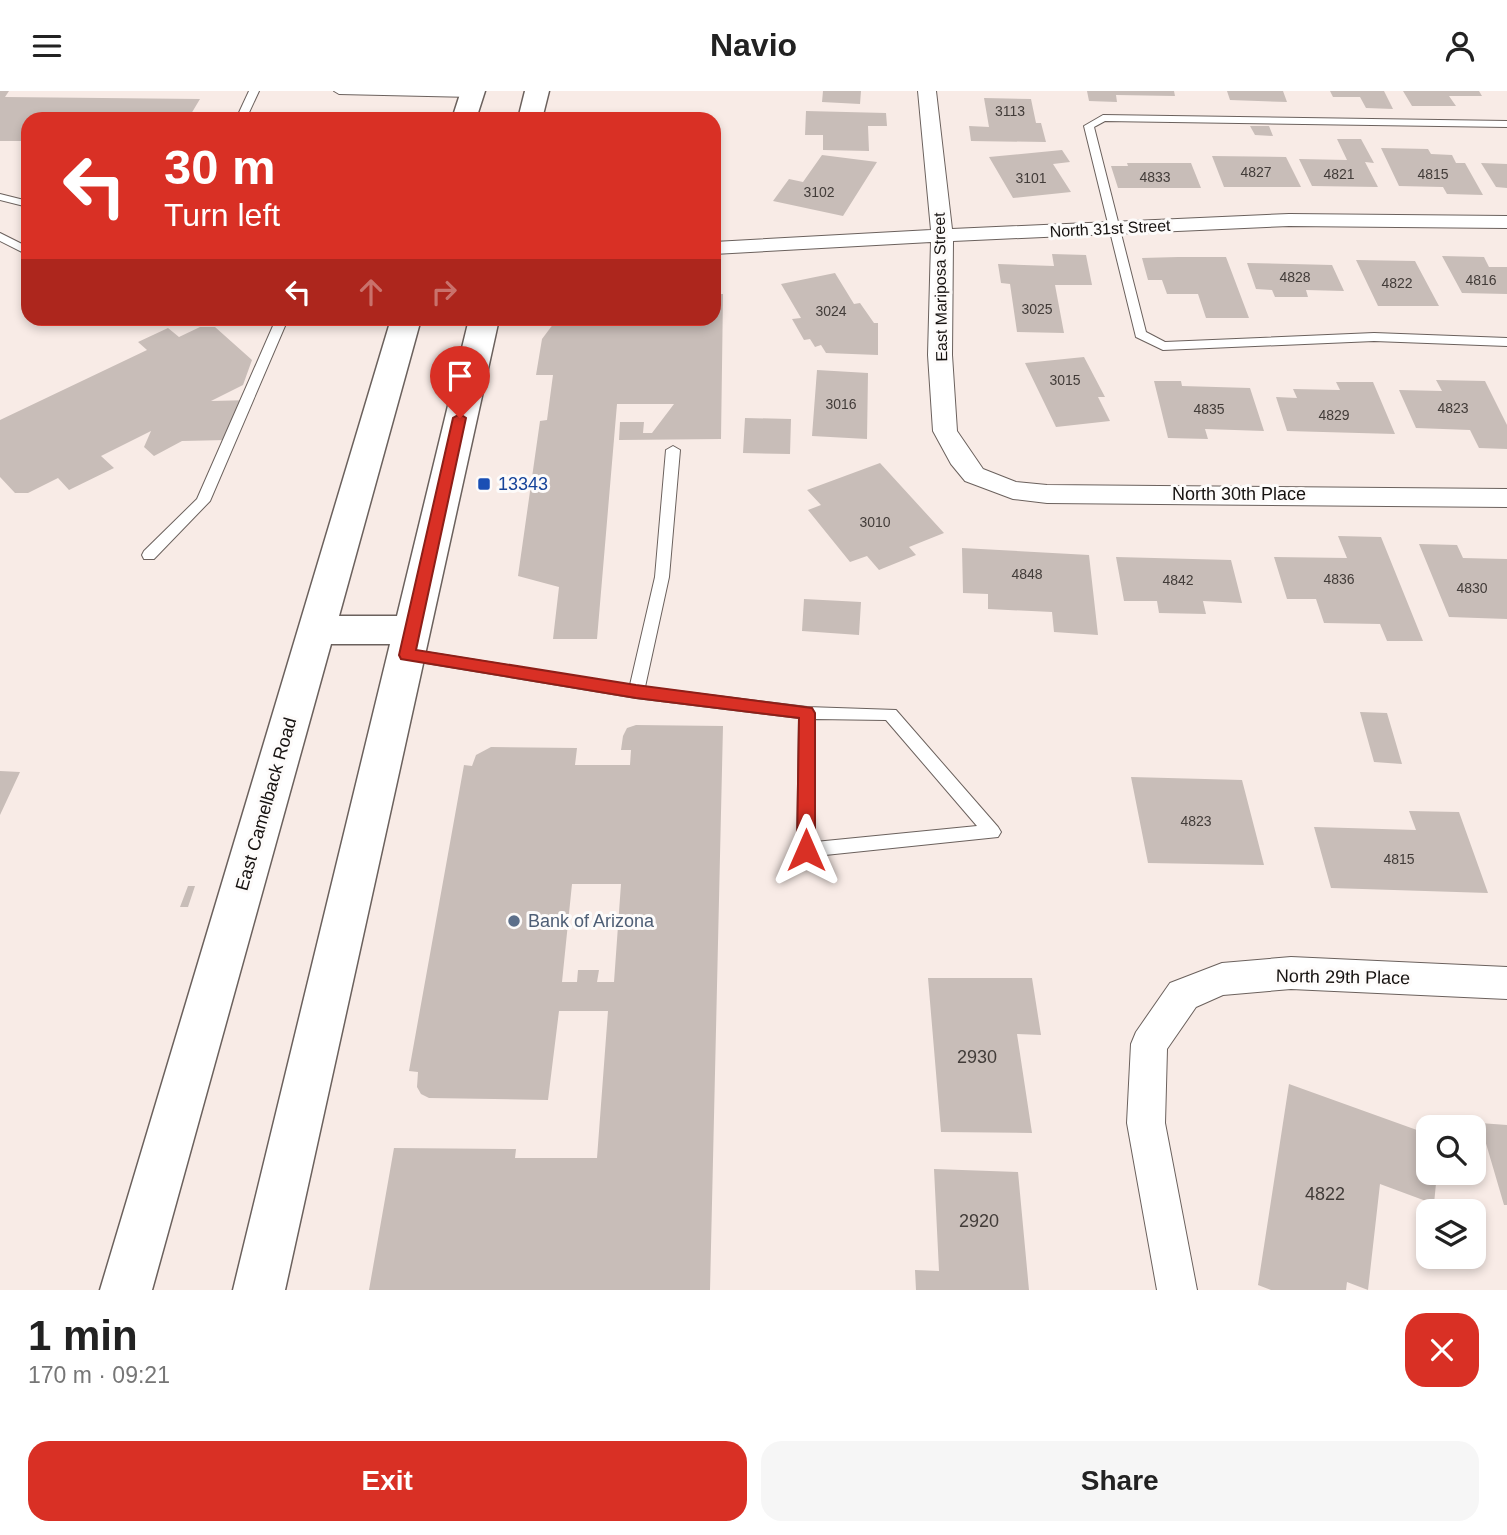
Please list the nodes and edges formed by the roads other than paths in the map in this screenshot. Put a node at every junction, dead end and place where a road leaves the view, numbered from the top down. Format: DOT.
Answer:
graph roads {
  1 [pos="254,91"];
  2 [pos="339,91"];
  3 [pos="537,91"];
  4 [pos="926,91"];
  5 [pos="472,92"];
  6 [pos="244,112"];
  7 [pos="466,112"];
  8 [pos="532,112"];
  9 [pos="1507,124"];
  10 [pos="0,197"];
  11 [pos="21,202"];
  12 [pos="1507,222"];
  13 [pos="1115,226"];
  14 [pos="0,236"];
  15 [pos="942,238"];
  16 [pos="21,248"];
  17 [pos="721,248"];
  18 [pos="279,326"];
  19 [pos="404,326"];
  20 [pos="482,326"];
  21 [pos="1507,342"];
  22 [pos="673,450"];
  23 [pos="974,475"];
  24 [pos="1507,498"];
  25 [pos="149,555"];
  26 [pos="317,630"];
  27 [pos="410,642"];
  28 [pos="636,692"];
  29 [pos="807,713"];
  30 [pos="1507,983"];
  31 [pos="126,1290"];
  32 [pos="259,1290"];
  33 [pos="1177,1290"];
  1 -- 6 [label="lane"];
  2 -- 5 [label="lane"];
  3 -- 8 [label="main road"];
  4 -- 15 [label="street, East Mariposa Street"];
  5 -- 7 [label="main road"];
  9 -- 13 [label="lane"];
  10 -- 11 [label="lane"];
  12 -- 13 [label="street, North 31st Street"];
  13 -- 15 [label="street, North 31st Street"];
  13 -- 21 [label="lane"];
  14 -- 16 [label="lane"];
  15 -- 17 [label="street, North 31st Street"];
  15 -- 23 [label="street, East Mariposa Street"];
  18 -- 25 [label="lane"];
  19 -- 26 [label="main road, East Camelback Road"];
  20 -- 27 [label="main road"];
  22 -- 28 [label="lane"];
  23 -- 24 [label="street, North 30th Place"];
  26 -- 27 [label="main road"];
  26 -- 31 [label="main road, East Camelback Road"];
  27 -- 28 [label="lane"];
  27 -- 32 [label="main road"];
  28 -- 29 [label="lane"];
  29 -- 29 [label="lane"];
  30 -- 33 [label="street, North 29th Place"];
}
